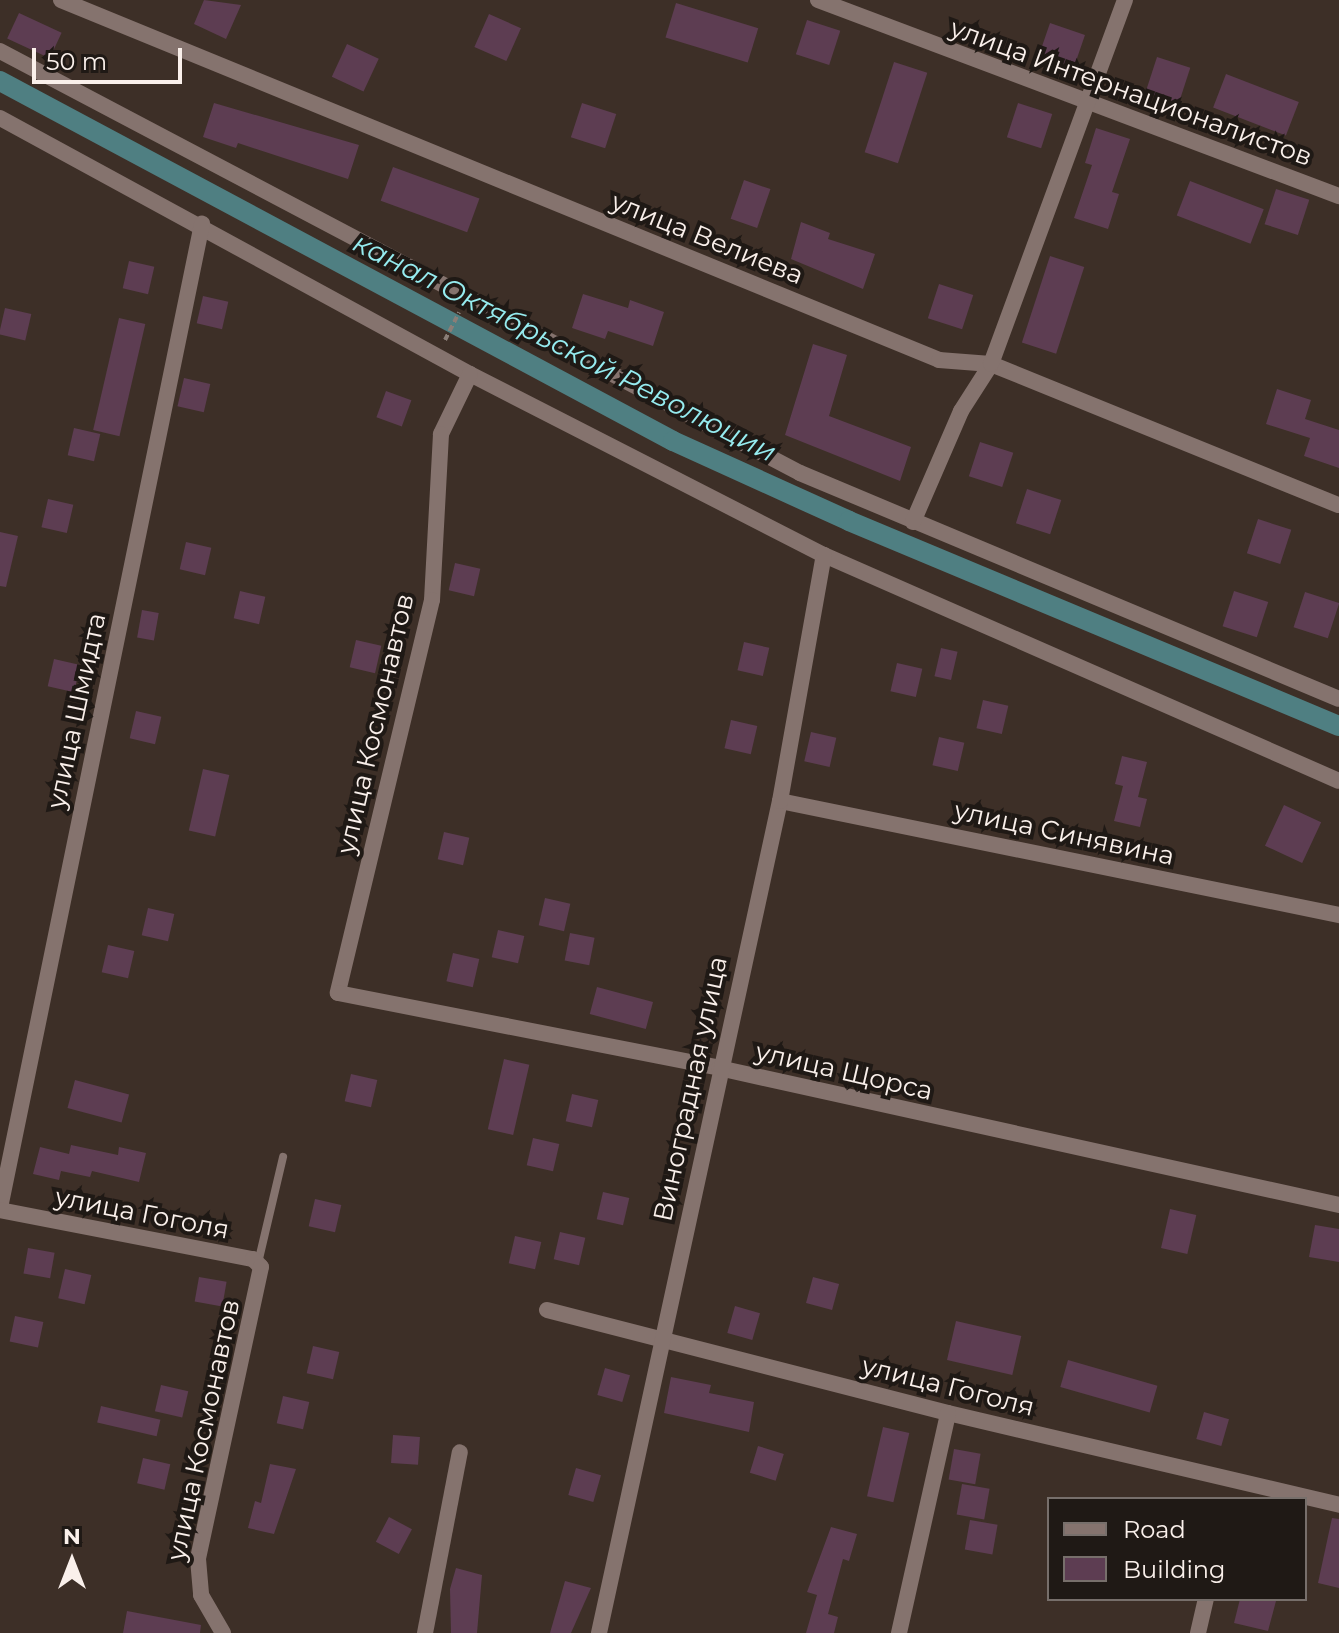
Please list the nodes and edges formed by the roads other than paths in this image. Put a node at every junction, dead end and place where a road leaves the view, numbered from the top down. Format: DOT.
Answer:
graph roads {
  1 [pos="61,0"];
  2 [pos="818,0"];
  3 [pos="1125,0"];
  4 [pos="0,51"];
  5 [pos="1083,104"];
  6 [pos="0,118"];
  7 [pos="1339,196"];
  8 [pos="202,224"];
  9 [pos="991,364"];
  10 [pos="470,374"];
  11 [pos="1339,505"];
  12 [pos="913,522"];
  13 [pos="824,555"];
  14 [pos="1339,699"];
  15 [pos="1339,781"];
  16 [pos="780,801"];
  17 [pos="1339,915"];
  18 [pos="338,993"];
  19 [pos="719,1068"];
  20 [pos="283,1157"];
  21 [pos="1339,1205"];
  22 [pos="0,1209"];
  23 [pos="260,1272"];
  24 [pos="547,1310"];
  25 [pos="662,1337"];
  26 [pos="948,1413"];
  27 [pos="460,1452"];
  28 [pos="1231,1491"];
  29 [pos="1277,1497"];
  30 [pos="1307,1501"];
  31 [pos="1339,1505"];
  32 [pos="1206,1601"];
  33 [pos="223,1633"];
  34 [pos="425,1633"];
  35 [pos="599,1633"];
  36 [pos="899,1633"];
  37 [pos="1198,1633"];
  1 -- 9 [label="street, улица Велиева"];
  2 -- 5 [label="street, улица Интернационалистов"];
  3 -- 5 [label="street"];
  4 -- 12 [label="street"];
  5 -- 7 [label="street, улица Интернационалистов"];
  5 -- 9 [label="street"];
  6 -- 8 [label="street"];
  8 -- 10 [label="street"];
  8 -- 22 [label="street, улица Шмидта"];
  9 -- 11 [label="street, улица Велиева"];
  9 -- 12 [label="street"];
  10 -- 13 [label="street"];
  10 -- 18 [label="street, улица Космонавтов"];
  12 -- 14 [label="street"];
  13 -- 15 [label="street"];
  13 -- 16 [label="street, Виноградная улица"];
  16 -- 17 [label="street, улица Синявина"];
  16 -- 19 [label="street, Виноградная улица"];
  18 -- 19 [label="street, улица Щорса"];
  19 -- 21 [label="street, улица Щорса"];
  19 -- 25 [label="street, Виноградная улица"];
  20 -- 23 [label="lane"];
  22 -- 23 [label="street, улица Гоголя"];
  23 -- 33 [label="street, улица Космонавтов"];
  24 -- 25 [label="street, улица Гоголя"];
  25 -- 26 [label="street, улица Гоголя"];
  25 -- 35 [label="street, Виноградная улица"];
  26 -- 28 [label="street, улица Гоголя"];
  26 -- 36 [label="street"];
  27 -- 34 [label="street"];
  28 -- 29 [label="street, улица Гоголя"];
  30 -- 31 [label="street, улица Гоголя"];
  32 -- 37 [label="street"];
}
